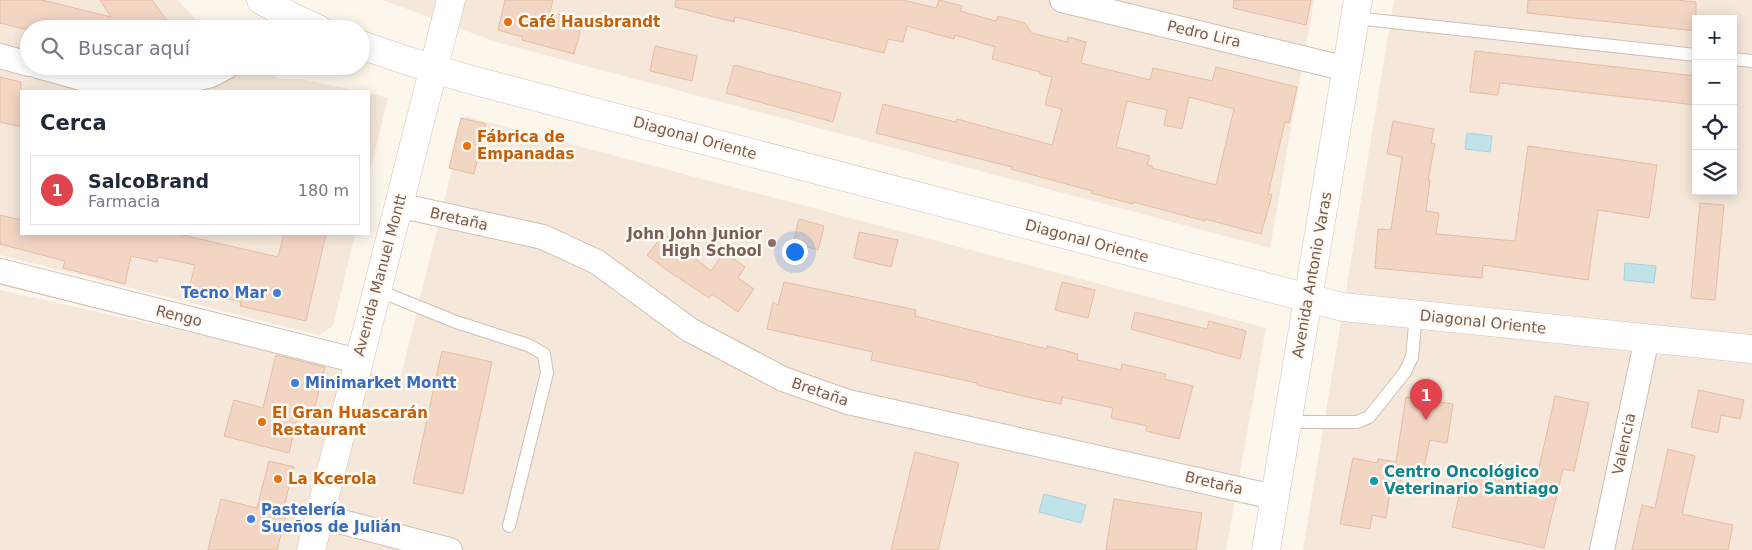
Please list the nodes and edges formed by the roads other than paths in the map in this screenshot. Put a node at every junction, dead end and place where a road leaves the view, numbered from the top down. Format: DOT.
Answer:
graph roads {
  1 [pos="262,0"];
  2 [pos="451,0"];
  3 [pos="1062,0"];
  4 [pos="1356,9"];
  5 [pos="284,20"];
  6 [pos="370,47"];
  7 [pos="1692,54"];
  8 [pos="0,56"];
  9 [pos="1737,59"];
  10 [pos="1752,61"];
  11 [pos="20,62"];
  12 [pos="1347,68"];
  13 [pos="434,69"];
  14 [pos="70,75"];
  15 [pos="211,75"];
  16 [pos="398,205"];
  17 [pos="0,270"];
  18 [pos="378,290"];
  19 [pos="1307,299"];
  20 [pos="1416,315"];
  21 [pos="1647,338"];
  22 [pos="1752,349"];
  23 [pos="358,361"];
  24 [pos="1287,422"];
  25 [pos="1274,497"];
  26 [pos="319,516"];
  27 [pos="508,526"];
  28 [pos="310,550"];
  29 [pos="450,550"];
  30 [pos="1266,550"];
  31 [pos="1602,550"];
  1 -- 5 [label="main road"];
  2 -- 13 [label="main road, Avenida Manuel Montt"];
  3 -- 12 [label="street, Pedro Lira"];
  4 -- 7 [label="lane"];
  4 -- 12 [label="main road, Avenida Antonio Varas"];
  6 -- 13 [label="main road, Diagonal Oriente"];
  8 -- 11 [label="street"];
  9 -- 10 [label="lane"];
  12 -- 19 [label="main road, Avenida Antonio Varas"];
  13 -- 16 [label="main road, Avenida Manuel Montt"];
  13 -- 19 [label="main road, Diagonal Oriente"];
  14 -- 15 [label="street"];
  16 -- 18 [label="main road, Avenida Manuel Montt"];
  16 -- 25 [label="street, Bretaña"];
  17 -- 23 [label="street, Rengo"];
  18 -- 23 [label="main road, Avenida Manuel Montt"];
  18 -- 27 [label="lane"];
  19 -- 20 [label="main road, Diagonal Oriente"];
  19 -- 24 [label="main road, Avenida Antonio Varas"];
  20 -- 21 [label="main road, Diagonal Oriente"];
  20 -- 24 [label="lane"];
  21 -- 22 [label="main road, Diagonal Oriente"];
  21 -- 31 [label="street, Valencia"];
  23 -- 26 [label="main road, Avenida Manuel Montt"];
  24 -- 25 [label="main road, Avenida Antonio Varas"];
  25 -- 30 [label="main road, Avenida Antonio Varas"];
  26 -- 28 [label="main road, Avenida Manuel Montt"];
  26 -- 29 [label="street"];
}
